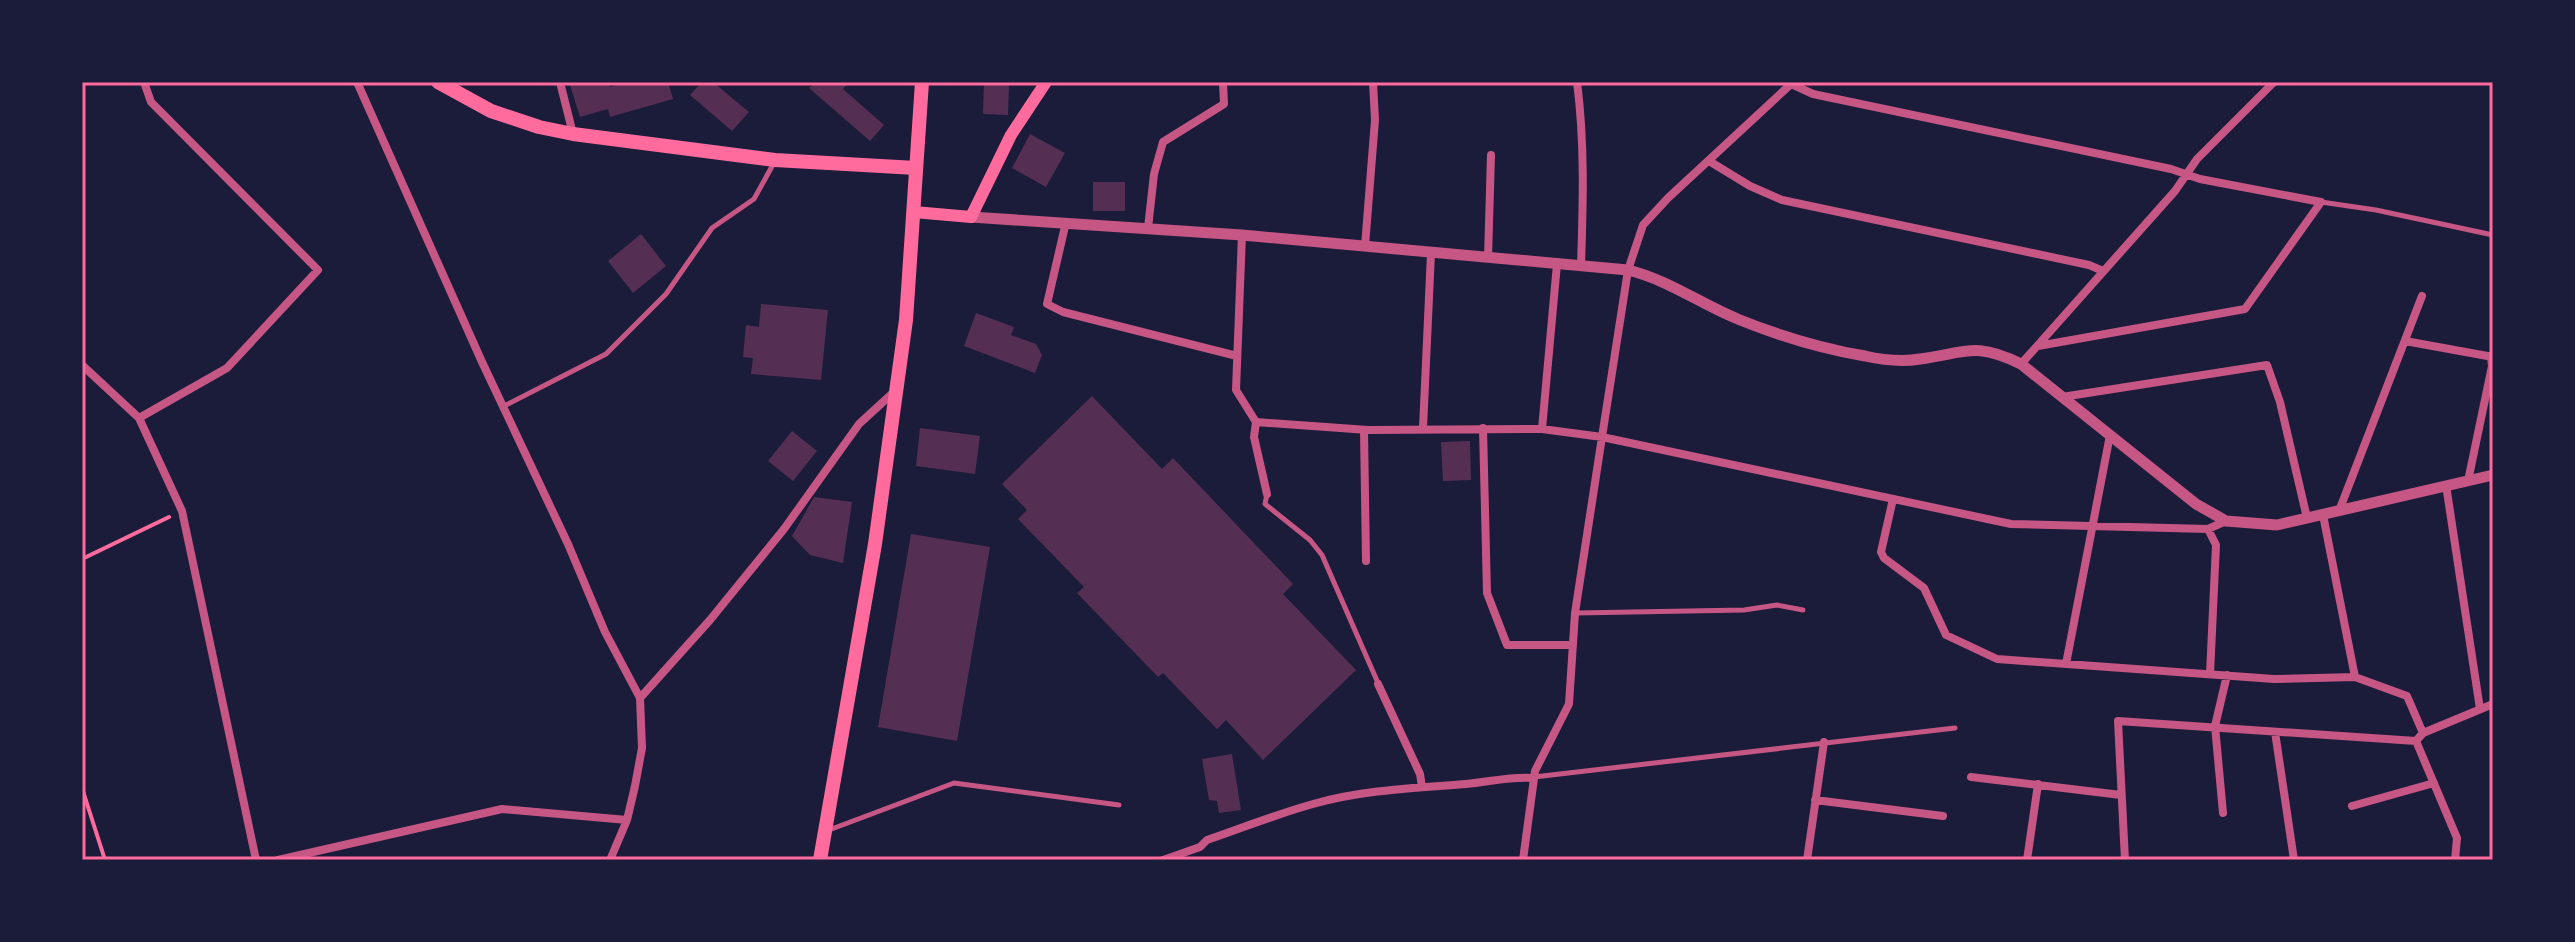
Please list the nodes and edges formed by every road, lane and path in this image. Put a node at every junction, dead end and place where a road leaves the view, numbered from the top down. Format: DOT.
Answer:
graph roads {
  1 [pos="144,82"];
  2 [pos="357,82"];
  3 [pos="438,82"];
  4 [pos="560,82"];
  5 [pos="922,82"];
  6 [pos="1046,82"];
  7 [pos="1223,82"];
  8 [pos="1373,82"];
  9 [pos="1577,82"];
  10 [pos="2274,82"];
  11 [pos="1790,83"];
  12 [pos="573,134"];
  13 [pos="1491,155"];
  14 [pos="775,160"];
  15 [pos="1709,161"];
  16 [pos="916,168"];
  17 [pos="2185,173"];
  18 [pos="2321,202"];
  19 [pos="914,212"];
  20 [pos="971,217"];
  21 [pos="1066,222"];
  22 [pos="1148,228"];
  23 [pos="1242,235"];
  24 [pos="2493,235"];
  25 [pos="1365,246"];
  26 [pos="1431,253"];
  27 [pos="1488,258"];
  28 [pos="1557,264"];
  29 [pos="1581,266"];
  30 [pos="1628,270"];
  31 [pos="2103,271"];
  32 [pos="2422,296"];
  33 [pos="2405,341"];
  34 [pos="2038,346"];
  35 [pos="1237,356"];
  36 [pos="2492,356"];
  37 [pos="2021,364"];
  38 [pos="82,365"];
  39 [pos="897,389"];
  40 [pos="2062,397"];
  41 [pos="504,406"];
  42 [pos="139,418"];
  43 [pos="1256,422"];
  44 [pos="1423,428"];
  45 [pos="1483,428"];
  46 [pos="1542,429"];
  47 [pos="1364,430"];
  48 [pos="2110,435"];
  49 [pos="1602,437"];
  50 [pos="2493,475"];
  51 [pos="2468,481"];
  52 [pos="2446,485"];
  53 [pos="1267,494"];
  54 [pos="1893,499"];
  55 [pos="182,511"];
  56 [pos="2339,511"];
  57 [pos="2323,515"];
  58 [pos="2307,518"];
  59 [pos="2226,521"];
  60 [pos="2092,525"];
  61 [pos="2208,529"];
  62 [pos="82,559"];
  63 [pos="1366,561"];
  64 [pos="1803,610"];
  65 [pos="1575,613"];
  66 [pos="1571,645"];
  67 [pos="2066,664"];
  68 [pos="2210,674"];
  69 [pos="2227,675"];
  70 [pos="2355,677"];
  71 [pos="1378,684"];
  72 [pos="640,698"];
  73 [pos="2493,704"];
  74 [pos="2480,709"];
  75 [pos="2215,726"];
  76 [pos="1955,728"];
  77 [pos="2275,732"];
  78 [pos="2423,733"];
  79 [pos="2416,741"];
  80 [pos="1824,742"];
  81 [pos="1971,777"];
  82 [pos="1533,778"];
  83 [pos="2434,783"];
  84 [pos="2038,784"];
  85 [pos="1422,787"];
  86 [pos="82,788"];
  87 [pos="2121,795"];
  88 [pos="1815,800"];
  89 [pos="1119,805"];
  90 [pos="2352,806"];
  91 [pos="2223,813"];
  92 [pos="1943,816"];
  93 [pos="627,820"];
  94 [pos="825,832"];
  95 [pos="105,860"];
  96 [pos="256,860"];
  97 [pos="278,860"];
  98 [pos="610,860"];
  99 [pos="820,860"];
  100 [pos="1163,860"];
  101 [pos="1523,860"];
  102 [pos="1807,860"];
  103 [pos="2027,860"];
  104 [pos="2125,860"];
  105 [pos="2294,860"];
  106 [pos="2455,860"];
  1 -- 42 [label="street"];
  2 -- 41 [label="street"];
  3 -- 12 [label="main road"];
  4 -- 12 [label="street"];
  5 -- 16 [label="main road"];
  6 -- 20 [label="main road"];
  7 -- 22 [label="street"];
  8 -- 25 [label="street"];
  9 -- 29 [label="street"];
  10 -- 17 [label="street"];
  11 -- 15 [label="street"];
  11 -- 17 [label="street"];
  12 -- 14 [label="main road"];
  13 -- 27 [label="street"];
  14 -- 16 [label="main road"];
  14 -- 41 [label="lane"];
  15 -- 30 [label="street"];
  15 -- 31 [label="street"];
  16 -- 19 [label="main road"];
  17 -- 18 [label="street"];
  17 -- 31 [label="street"];
  18 -- 24 [label="lane"];
  18 -- 34 [label="street"];
  19 -- 20 [label="main road"];
  19 -- 39 [label="main road"];
  20 -- 21 [label="street"];
  21 -- 22 [label="street"];
  21 -- 35 [label="street"];
  22 -- 23 [label="street"];
  23 -- 25 [label="street"];
  23 -- 35 [label="street"];
  25 -- 26 [label="street"];
  26 -- 27 [label="street"];
  26 -- 44 [label="street"];
  27 -- 28 [label="street"];
  28 -- 29 [label="street"];
  28 -- 46 [label="street"];
  29 -- 30 [label="street"];
  30 -- 37 [label="street"];
  30 -- 49 [label="street"];
  31 -- 34 [label="street"];
  32 -- 33 [label="street"];
  33 -- 36 [label="street"];
  33 -- 56 [label="street"];
  34 -- 37 [label="street"];
  35 -- 43 [label="street"];
  36 -- 51 [label="street"];
  37 -- 40 [label="street"];
  38 -- 42 [label="street"];
  39 -- 72 [label="street"];
  39 -- 94 [label="main road"];
  40 -- 48 [label="street"];
  40 -- 58 [label="street"];
  41 -- 72 [label="street"];
  42 -- 55 [label="street"];
  43 -- 47 [label="street"];
  43 -- 53 [label="street"];
  44 -- 45 [label="street"];
  44 -- 47 [label="street"];
  45 -- 46 [label="street"];
  45 -- 66 [label="street"];
  46 -- 49 [label="street"];
  47 -- 63 [label="street"];
  48 -- 59 [label="street"];
  48 -- 60 [label="street"];
  49 -- 54 [label="street"];
  49 -- 65 [label="street"];
  50 -- 51 [label="street"];
  51 -- 52 [label="street"];
  52 -- 56 [label="street"];
  52 -- 74 [label="street"];
  53 -- 71 [label="lane"];
  54 -- 60 [label="street"];
  54 -- 67 [label="street"];
  55 -- 62 [label="path"];
  55 -- 96 [label="street"];
  56 -- 57 [label="street"];
  57 -- 58 [label="street"];
  57 -- 70 [label="street"];
  58 -- 59 [label="street"];
  59 -- 61 [label="street"];
  60 -- 61 [label="street"];
  60 -- 67 [label="street"];
  61 -- 68 [label="street"];
  64 -- 65 [label="lane"];
  65 -- 66 [label="street"];
  66 -- 82 [label="street"];
  67 -- 68 [label="street"];
  68 -- 69 [label="street"];
  69 -- 70 [label="street"];
  69 -- 75 [label="street"];
  70 -- 78 [label="street"];
  71 -- 85 [label="street"];
  72 -- 93 [label="street"];
  73 -- 74 [label="street"];
  74 -- 78 [label="street"];
  75 -- 77 [label="street"];
  75 -- 87 [label="street"];
  75 -- 91 [label="street"];
  76 -- 80 [label="lane"];
  77 -- 79 [label="street"];
  77 -- 105 [label="street"];
  78 -- 79 [label="street"];
  79 -- 83 [label="street"];
  80 -- 82 [label="lane"];
  80 -- 88 [label="street"];
  81 -- 84 [label="street"];
  82 -- 85 [label="street"];
  82 -- 101 [label="street"];
  83 -- 90 [label="street"];
  83 -- 106 [label="street"];
  84 -- 87 [label="street"];
  84 -- 103 [label="street"];
  85 -- 100 [label="street"];
  86 -- 95 [label="path"];
  87 -- 104 [label="street"];
  88 -- 92 [label="street"];
  88 -- 102 [label="street"];
  89 -- 94 [label="lane"];
  93 -- 97 [label="street"];
  93 -- 98 [label="street"];
  94 -- 99 [label="main road"];
}
